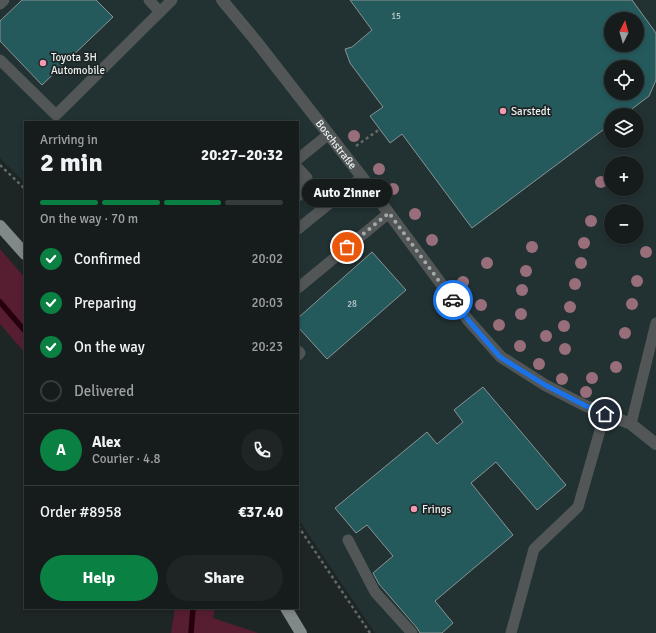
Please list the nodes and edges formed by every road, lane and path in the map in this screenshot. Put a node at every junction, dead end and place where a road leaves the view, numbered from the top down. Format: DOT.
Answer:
graph roads {
  1 [pos="4,0"];
  2 [pos="149,0"];
  3 [pos="172,0"];
  4 [pos="222,0"];
  5 [pos="0,4"];
  6 [pos="160,12"];
  7 [pos="0,60"];
  8 [pos="380,128"];
  9 [pos="329,134"];
  10 [pos="345,154"];
  11 [pos="299,158"];
  12 [pos="0,165"];
  13 [pos="299,169"];
  14 [pos="362,177"];
  15 [pos="24,188"];
  16 [pos="299,194"];
  17 [pos="389,213"];
  18 [pos="0,226"];
  19 [pos="299,228"];
  20 [pos="24,253"];
  21 [pos="299,287"];
  22 [pos="656,323"];
  23 [pos="605,414"];
  24 [pos="631,424"];
  25 [pos="656,444"];
  26 [pos="299,527"];
  27 [pos="348,540"];
  28 [pos="287,609"];
  29 [pos="301,633"];
  30 [pos="370,633"];
  31 [pos="412,633"];
  32 [pos="511,633"];
  1 -- 5 [label="lane"];
  2 -- 6 [label="lane"];
  3 -- 6 [label="lane"];
  4 -- 9 [label="street, Boschstraße"];
  6 -- 7 [label="lane"];
  8 -- 10 [label="path"];
  9 -- 10 [label="street, Boschstraße"];
  9 -- 11 [label="lane"];
  10 -- 14 [label="street, Boschstraße"];
  12 -- 15 [label="path"];
  13 -- 16 [label="lane"];
  14 -- 17 [label="street, Boschstraße"];
  14 -- 19 [label="lane"];
  17 -- 21 [label="lane"];
  17 -- 23 [label="street, Boschstraße"];
  18 -- 20 [label="main road"];
  22 -- 24 [label="lane"];
  23 -- 24 [label="street, Boschstraße"];
  23 -- 32 [label="lane"];
  24 -- 25 [label="street, Boschstraße"];
  26 -- 30 [label="path"];
  27 -- 31 [label="lane"];
  28 -- 29 [label="main road"];
}
